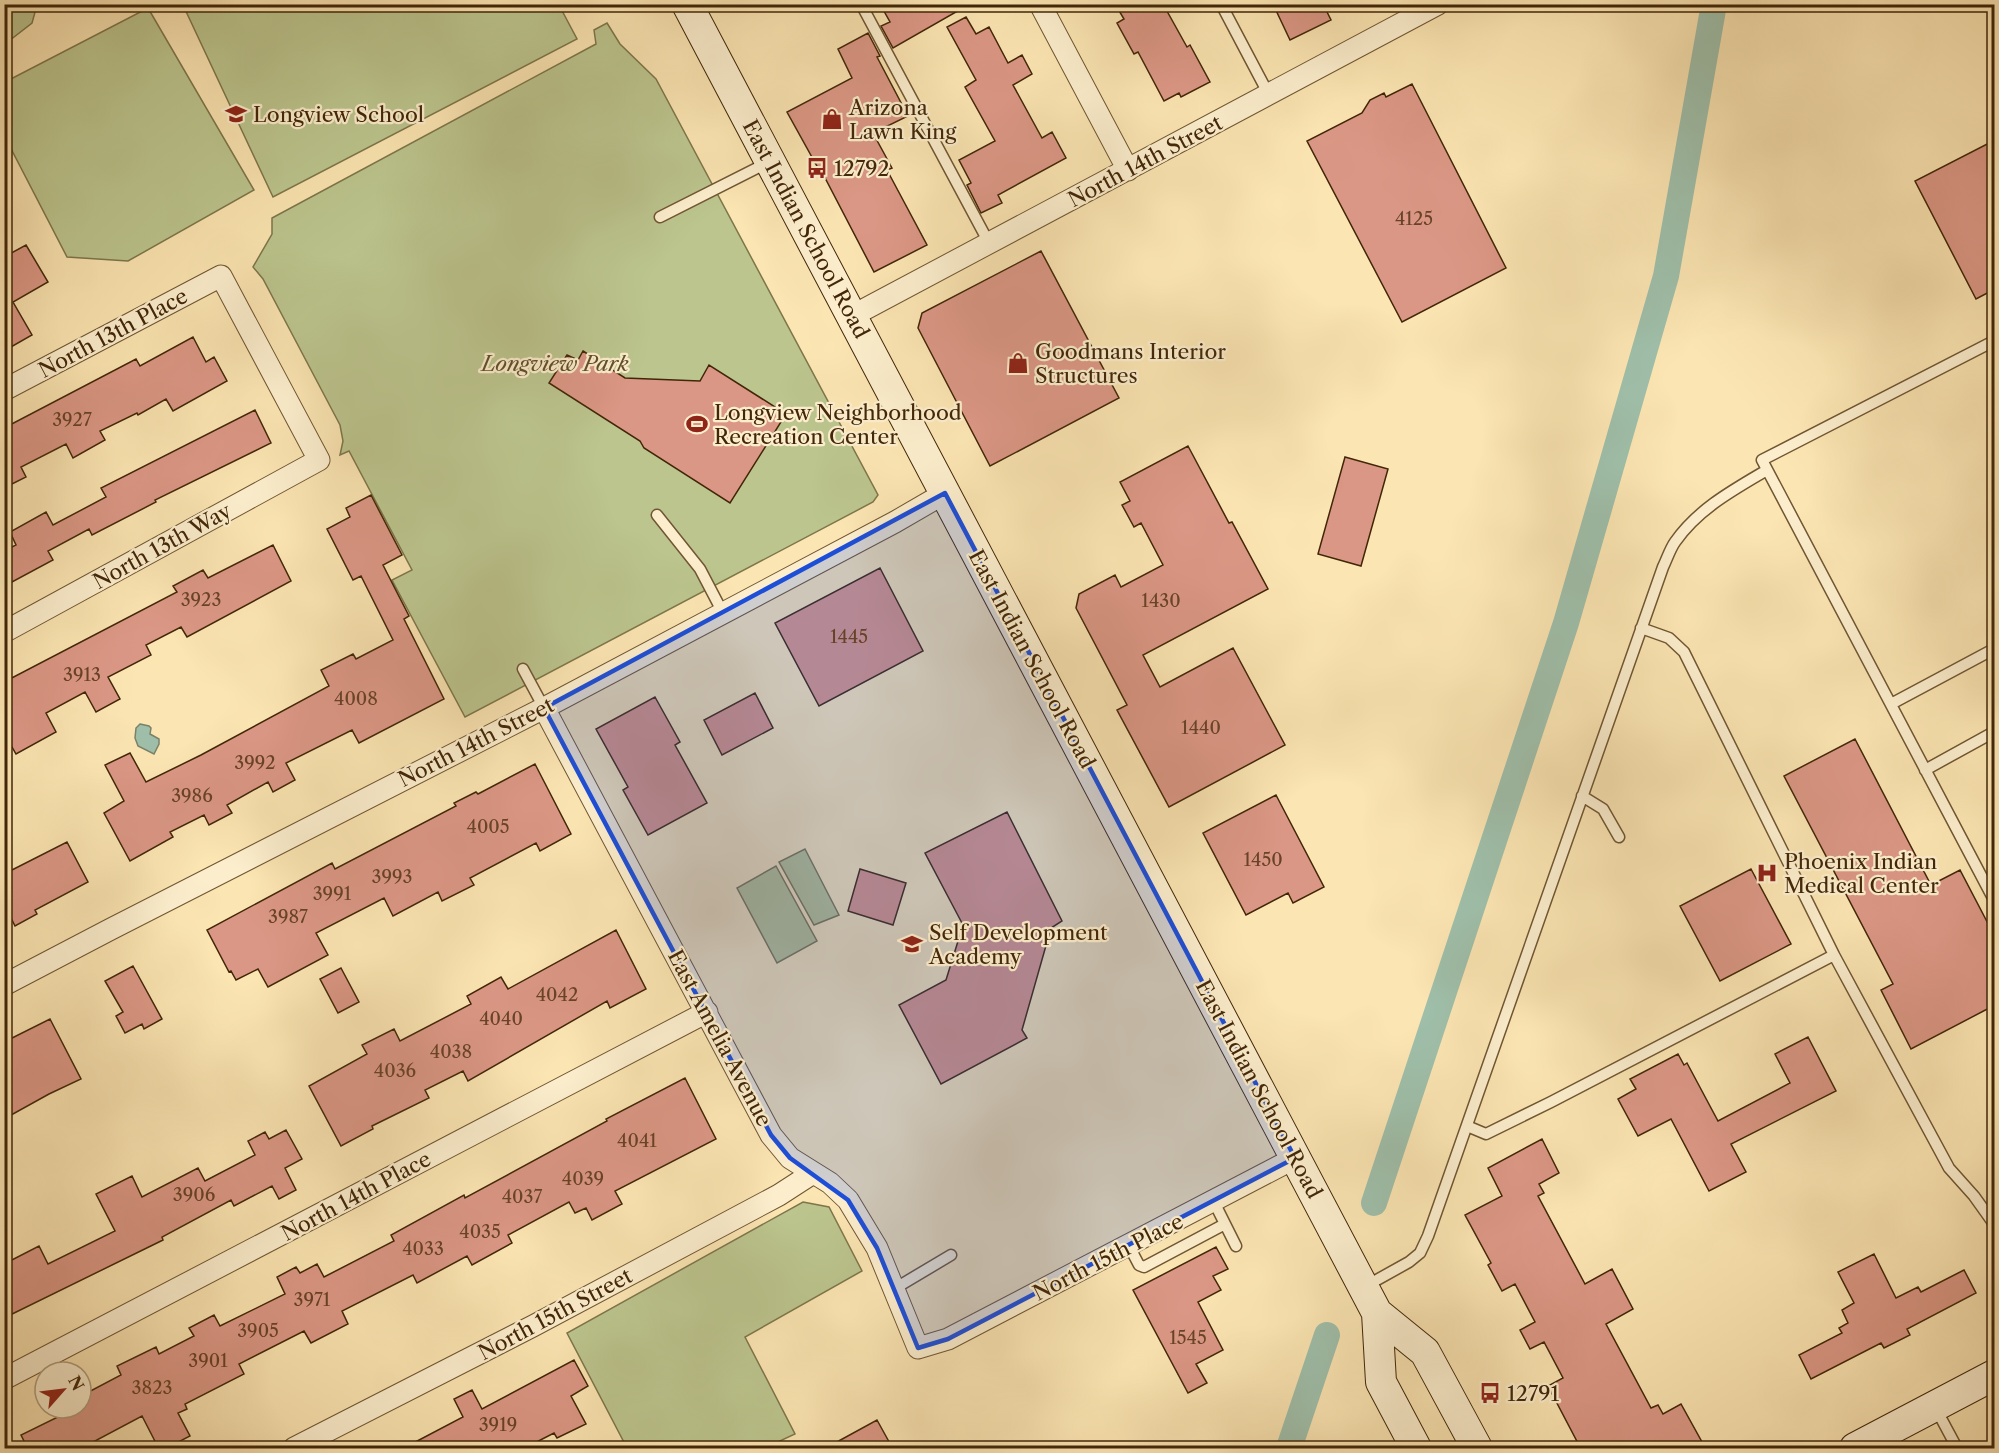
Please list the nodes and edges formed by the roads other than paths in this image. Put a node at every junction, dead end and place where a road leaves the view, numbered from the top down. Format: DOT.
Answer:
graph roads {
  1 [pos="687,4"];
  2 [pos="861,4"];
  3 [pos="1040,4"];
  4 [pos="1221,4"];
  5 [pos="1438,4"];
  6 [pos="1401,13"];
  7 [pos="1269,95"];
  8 [pos="770,161"];
  9 [pos="1128,170"];
  10 [pos="660,217"];
  11 [pos="989,243"];
  12 [pos="852,316"];
  13 [pos="1995,341"];
  14 [pos="4,390"];
  15 [pos="319,460"];
  16 [pos="1767,470"];
  17 [pos="945,493"];
  18 [pos="657,515"];
  19 [pos="723,613"];
  20 [pos="1641,628"];
  21 [pos="4,632"];
  22 [pos="1995,649"];
  23 [pos="523,669"];
  24 [pos="1891,704"];
  25 [pos="544,708"];
  26 [pos="1995,732"];
  27 [pos="1925,770"];
  28 [pos="1582,796"];
  29 [pos="1618,837"];
  30 [pos="1995,900"];
  31 [pos="1834,955"];
  32 [pos="4,986"];
  33 [pos="707,1012"];
  34 [pos="1467,1126"];
  35 [pos="1295,1158"];
  36 [pos="813,1173"];
  37 [pos="1214,1202"];
  38 [pos="1225,1224"];
  39 [pos="1995,1224"];
  40 [pos="1128,1246"];
  41 [pos="1236,1246"];
  42 [pos="951,1255"];
  43 [pos="1363,1287"];
  44 [pos="894,1288"];
  45 [pos="1377,1313"];
  46 [pos="918,1348"];
  47 [pos="1995,1375"];
  48 [pos="4,1380"];
  49 [pos="1934,1406"];
  50 [pos="294,1449"];
  51 [pos="1416,1449"];
  52 [pos="1477,1449"];
  53 [pos="1855,1449"];
  54 [pos="1957,1449"];
  1 -- 8 [label="main road, East Indian School Road"];
  2 -- 11 [label="lane"];
  3 -- 9 [label="street"];
  4 -- 7 [label="lane"];
  5 -- 6 [label="street, North 14th Street"];
  6 -- 7 [label="street, North 14th Street"];
  7 -- 9 [label="street, North 14th Street"];
  8 -- 10 [label="lane"];
  8 -- 12 [label="main road, East Indian School Road"];
  9 -- 11 [label="street, North 14th Street"];
  11 -- 12 [label="street, North 14th Street"];
  12 -- 17 [label="main road, East Indian School Road"];
  13 -- 16 [label="lane"];
  14 -- 15 [label="street, North 13th Place"];
  15 -- 21 [label="street, North 13th Way"];
  16 -- 20 [label="lane"];
  16 -- 24 [label="lane"];
  17 -- 19 [label="street, North 14th Street"];
  17 -- 35 [label="main road, East Indian School Road"];
  18 -- 19 [label="lane"];
  19 -- 25 [label="street, North 14th Street"];
  20 -- 28 [label="lane"];
  20 -- 31 [label="lane"];
  22 -- 24 [label="lane"];
  23 -- 25 [label="lane"];
  24 -- 27 [label="lane"];
  25 -- 32 [label="street, North 14th Street"];
  25 -- 33 [label="street, East Amelia Avenue"];
  26 -- 27 [label="lane"];
  27 -- 30 [label="lane"];
  28 -- 29 [label="lane"];
  28 -- 34 [label="lane"];
  31 -- 34 [label="lane"];
  31 -- 39 [label="lane"];
  33 -- 36 [label="street, East Amelia Avenue"];
  33 -- 48 [label="street, North 14th Place"];
  34 -- 43 [label="lane"];
  35 -- 37 [label="street, North 15th Place"];
  35 -- 43 [label="main road, East Indian School Road"];
  36 -- 44 [label="street, East Amelia Avenue"];
  36 -- 50 [label="street, North 15th Street"];
  37 -- 38 [label="lane"];
  37 -- 40 [label="street, North 15th Place"];
  38 -- 40 [label="lane"];
  38 -- 41 [label="lane"];
  40 -- 46 [label="street, North 15th Place"];
  42 -- 44 [label="lane"];
  43 -- 45 [label="main road, East Indian School Road"];
  44 -- 46 [label="street, East Amelia Avenue"];
  45 -- 51 [label="main road, East Indian School Road"];
  45 -- 52 [label="main road, East Indian School Road"];
  47 -- 49 [label="main road"];
  49 -- 53 [label="main road"];
  49 -- 54 [label="lane"];
}
